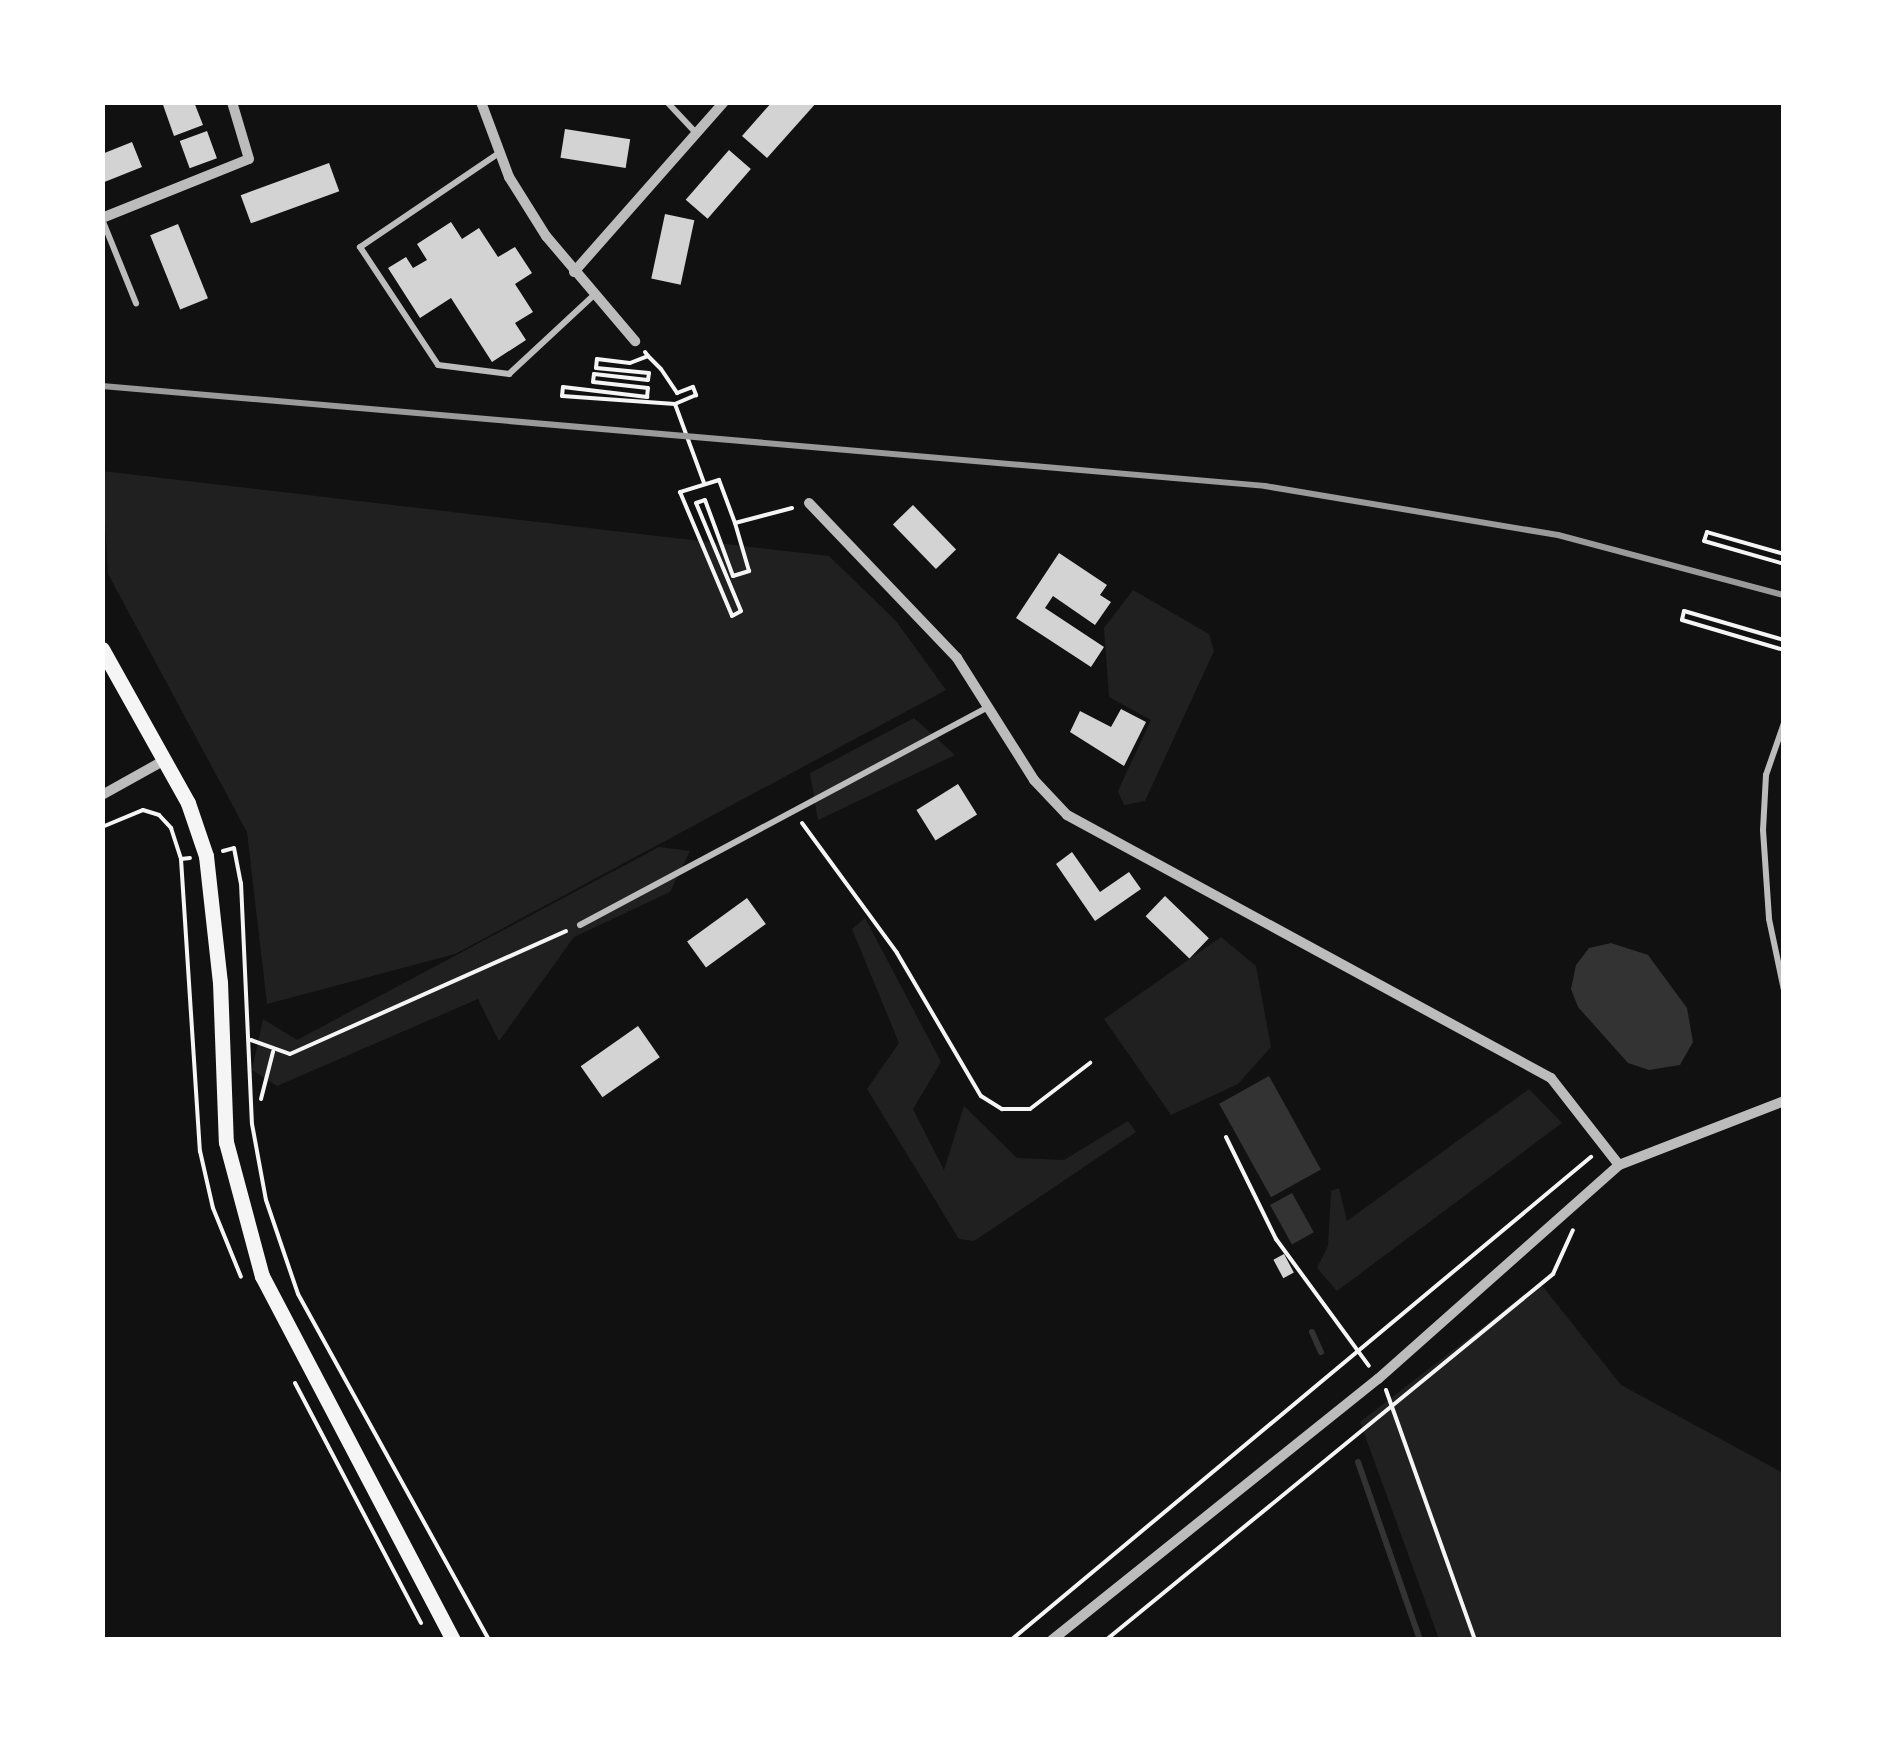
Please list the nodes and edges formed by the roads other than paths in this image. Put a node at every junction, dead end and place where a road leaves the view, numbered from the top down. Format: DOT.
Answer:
graph roads {
  1 [pos="232,102"];
  2 [pos="481,102"];
  3 [pos="667,102"];
  4 [pos="724,102"];
  5 [pos="697,134"];
  6 [pos="499,153"];
  7 [pos="102,219"];
  8 [pos="574,272"];
  9 [pos="594,294"];
  10 [pos="136,303"];
  11 [pos="635,341"];
  12 [pos="809,504"];
  13 [pos="102,648"];
  14 [pos="990,707"];
  15 [pos="1784,723"];
  16 [pos="165,760"];
  17 [pos="102,795"];
  18 [pos="580,925"];
  19 [pos="1784,990"];
  20 [pos="1784,1100"];
  21 [pos="1619,1165"];
  22 [pos="454,1640"];
  23 [pos="1052,1640"];
  1 -- 7 [label="street"];
  2 -- 6 [label="street"];
  3 -- 5 [label="lane"];
  4 -- 5 [label="street"];
  5 -- 8 [label="street"];
  6 -- 8 [label="street"];
  6 -- 9 [label="lane"];
  7 -- 10 [label="lane"];
  8 -- 9 [label="street"];
  9 -- 11 [label="street"];
  12 -- 14 [label="street"];
  13 -- 16 [label="main road"];
  14 -- 18 [label="lane"];
  14 -- 21 [label="street"];
  15 -- 19 [label="lane"];
  16 -- 17 [label="street"];
  16 -- 22 [label="main road"];
  20 -- 21 [label="street"];
  21 -- 23 [label="street"];
}
